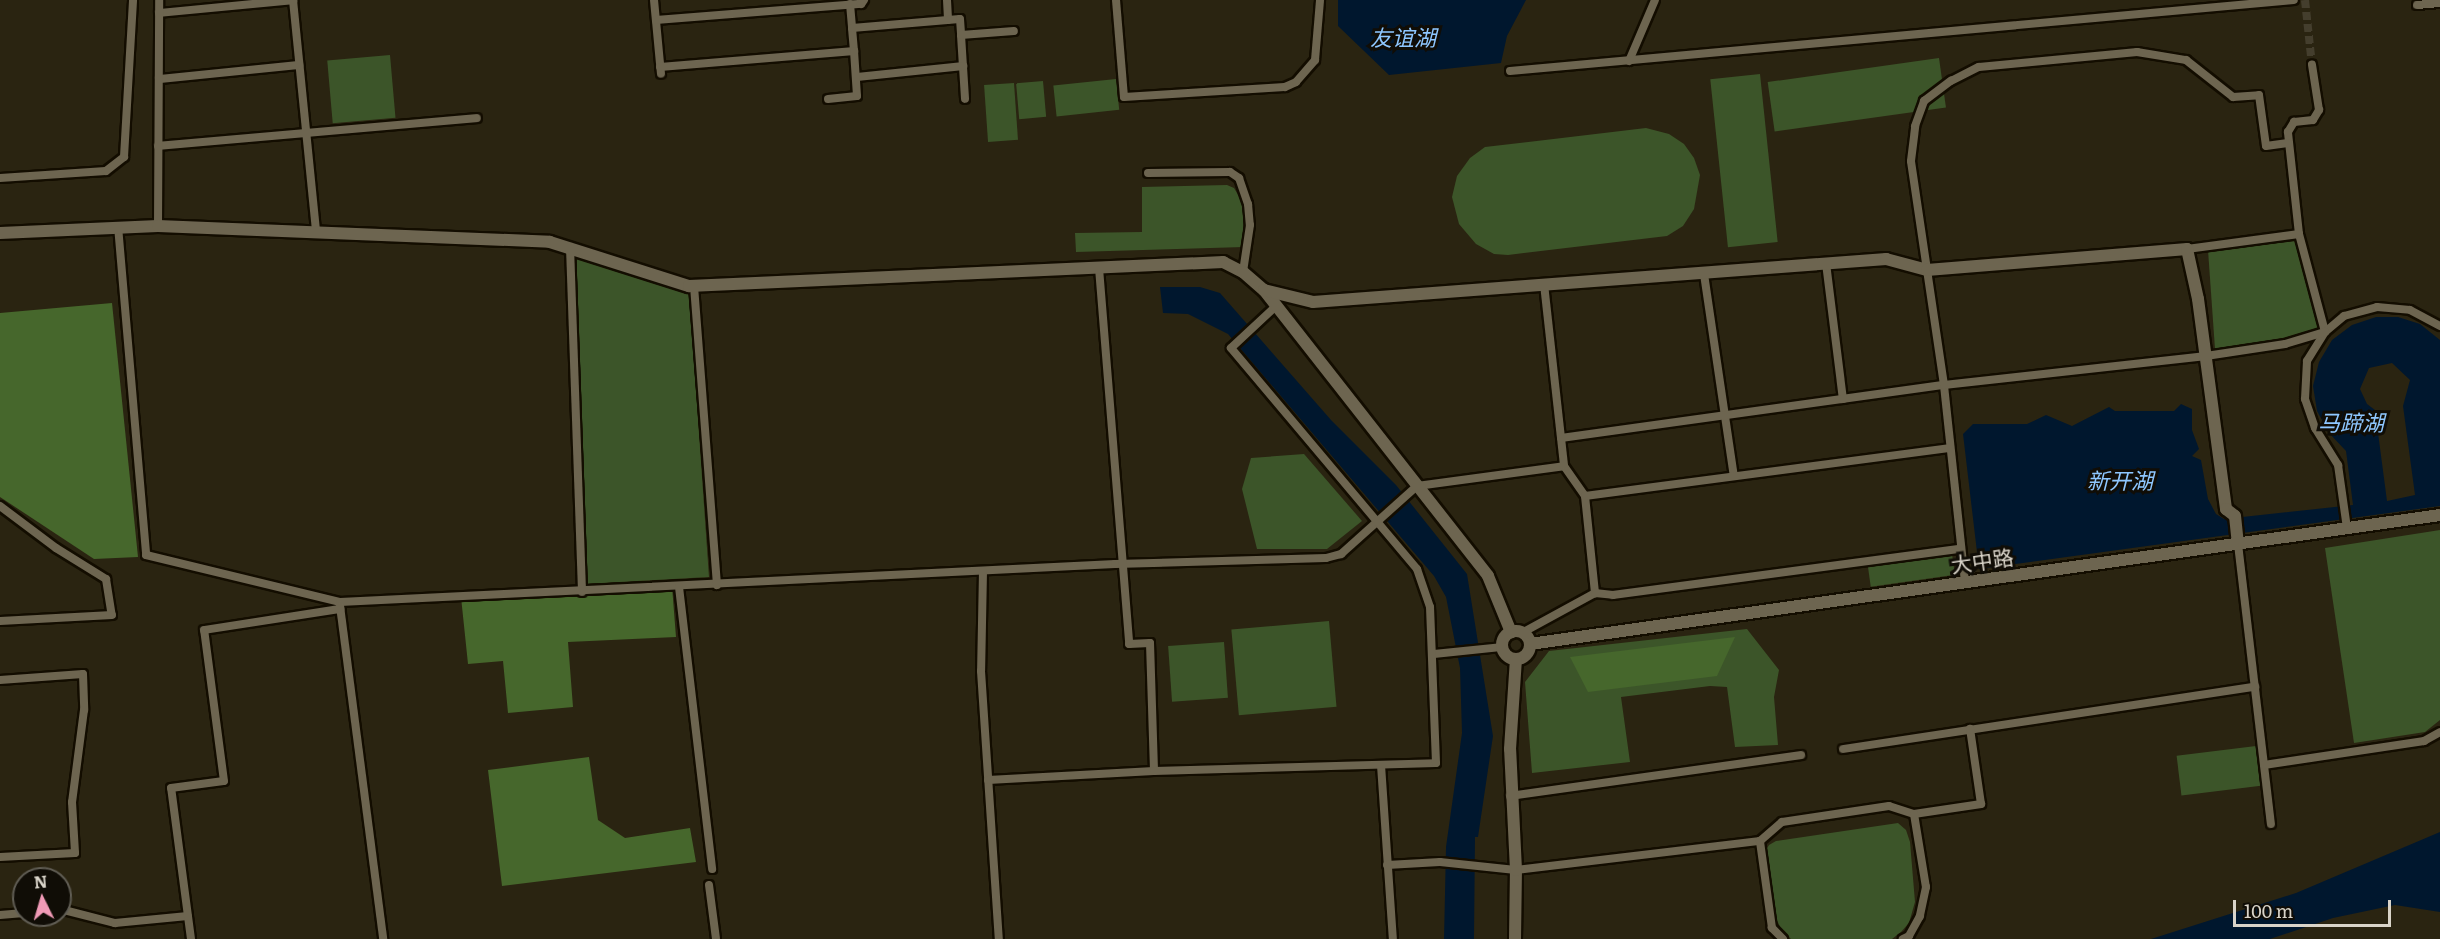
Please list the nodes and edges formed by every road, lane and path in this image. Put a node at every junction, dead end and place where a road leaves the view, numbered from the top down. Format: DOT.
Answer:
graph roads {
  1 [pos="133,0"];
  2 [pos="159,0"];
  3 [pos="654,0"];
  4 [pos="762,0"];
  5 [pos="864,0"];
  6 [pos="947,0"];
  7 [pos="1116,0"];
  8 [pos="1320,0"];
  9 [pos="1655,0"];
  10 [pos="2294,0"];
  11 [pos="2440,3"];
  12 [pos="850,4"];
  13 [pos="2417,5"];
  14 [pos="764,11"];
  15 [pos="159,13"];
  16 [pos="656,20"];
  17 [pos="948,20"];
  18 [pos="852,28"];
  19 [pos="1014,31"];
  20 [pos="961,35"];
  21 [pos="854,51"];
  22 [pos="1629,61"];
  23 [pos="299,65"];
  24 [pos="2312,65"];
  25 [pos="963,66"];
  26 [pos="1510,71"];
  27 [pos="857,77"];
  28 [pos="159,79"];
  29 [pos="828,99"];
  30 [pos="965,99"];
  31 [pos="477,118"];
  32 [pos="306,132"];
  33 [pos="2288,143"];
  34 [pos="158,146"];
  35 [pos="1148,173"];
  36 [pos="0,178"];
  37 [pos="118,226"];
  38 [pos="158,226"];
  39 [pos="0,232"];
  40 [pos="316,232"];
  41 [pos="2299,234"];
  42 [pos="570,247"];
  43 [pos="2187,249"];
  44 [pos="1826,263"];
  45 [pos="1100,268"];
  46 [pos="1927,270"];
  47 [pos="1244,272"];
  48 [pos="1704,274"];
  49 [pos="1544,284"];
  50 [pos="694,286"];
  51 [pos="1264,290"];
  52 [pos="1275,307"];
  53 [pos="2440,326"];
  54 [pos="2325,332"];
  55 [pos="2206,356"];
  56 [pos="1944,385"];
  57 [pos="1843,399"];
  58 [pos="1726,415"];
  59 [pos="1561,438"];
  60 [pos="1949,448"];
  61 [pos="1564,466"];
  62 [pos="1734,476"];
  63 [pos="1417,486"];
  64 [pos="1585,496"];
  65 [pos="0,506"];
  66 [pos="2440,515"];
  67 [pos="1377,523"];
  68 [pos="2347,525"];
  69 [pos="2238,540"];
  70 [pos="1960,549"];
  71 [pos="1123,564"];
  72 [pos="983,571"];
  73 [pos="1965,582"];
  74 [pos="717,585"];
  75 [pos="679,587"];
  76 [pos="582,592"];
  77 [pos="1595,593"];
  78 [pos="340,605"];
  79 [pos="0,621"];
  80 [pos="1517,632"];
  81 [pos="1530,644"];
  82 [pos="1502,647"];
  83 [pos="1433,654"];
  84 [pos="1515,659"];
  85 [pos="0,680"];
  86 [pos="2255,687"];
  87 [pos="1970,729"];
  88 [pos="2440,732"];
  89 [pos="1843,749"];
  90 [pos="1802,755"];
  91 [pos="1381,765"];
  92 [pos="2264,765"];
  93 [pos="1154,771"];
  94 [pos="988,780"];
  95 [pos="1510,796"];
  96 [pos="1914,814"];
  97 [pos="2271,825"];
  98 [pos="1760,841"];
  99 [pos="0,857"];
  100 [pos="1387,865"];
  101 [pos="712,869"];
  102 [pos="1516,870"];
  103 [pos="709,885"];
  104 [pos="72,912"];
  105 [pos="188,916"];
  106 [pos="191,939"];
  107 [pos="383,939"];
  108 [pos="716,939"];
  109 [pos="999,939"];
  110 [pos="1393,939"];
  111 [pos="1515,939"];
  112 [pos="1783,939"];
  113 [pos="1903,939"];
  1 -- 36 [label="street"];
  2 -- 15 [label="street"];
  3 -- 16 [label="street"];
  4 -- 14 [label="street"];
  5 -- 12 [label="street"];
  6 -- 17 [label="street"];
  7 -- 8 [label="street"];
  9 -- 22 [label="street"];
  10 -- 22 [label="street"];
  11 -- 13 [label="street"];
  12 -- 14 [label="street"];
  12 -- 18 [label="street"];
  14 -- 16 [label="street"];
  15 -- 23 [label="street"];
  15 -- 28 [label="street"];
  16 -- 21 [label="street"];
  17 -- 18 [label="street"];
  17 -- 20 [label="street"];
  18 -- 21 [label="street"];
  19 -- 20 [label="street"];
  20 -- 25 [label="street"];
  21 -- 27 [label="street"];
  22 -- 26 [label="street"];
  23 -- 28 [label="street"];
  23 -- 32 [label="street"];
  24 -- 33 [label="street"];
  25 -- 27 [label="street"];
  25 -- 30 [label="street"];
  27 -- 29 [label="street"];
  28 -- 34 [label="street"];
  31 -- 32 [label="street"];
  32 -- 34 [label="street"];
  32 -- 40 [label="street"];
  33 -- 41 [label="street"];
  33 -- 46 [label="street"];
  34 -- 38 [label="street"];
  35 -- 47 [label="street"];
  37 -- 38 [label="street"];
  37 -- 39 [label="street"];
  37 -- 78 [label="street"];
  38 -- 40 [label="street"];
  40 -- 42 [label="street"];
  41 -- 43 [label="street"];
  41 -- 54 [label="street"];
  42 -- 50 [label="street"];
  42 -- 76 [label="street"];
  43 -- 46 [label="street"];
  43 -- 55 [label="street"];
  44 -- 46 [label="street"];
  44 -- 48 [label="street"];
  44 -- 57 [label="street"];
  45 -- 47 [label="street"];
  45 -- 50 [label="street"];
  45 -- 71 [label="street"];
  46 -- 56 [label="street"];
  47 -- 51 [label="street"];
  48 -- 49 [label="street"];
  48 -- 58 [label="street"];
  49 -- 51 [label="street"];
  49 -- 59 [label="street"];
  50 -- 74 [label="street"];
  51 -- 52 [label="street"];
  52 -- 63 [label="street"];
  52 -- 67 [label="street"];
  53 -- 54 [label="street"];
  54 -- 55 [label="street"];
  54 -- 68 [label="street"];
  55 -- 56 [label="street"];
  55 -- 69 [label="street"];
  56 -- 57 [label="street"];
  56 -- 60 [label="street"];
  57 -- 58 [label="street"];
  58 -- 59 [label="street"];
  58 -- 62 [label="street"];
  59 -- 61 [label="street"];
  60 -- 62 [label="street"];
  60 -- 70 [label="street"];
  61 -- 63 [label="street"];
  61 -- 64 [label="street"];
  62 -- 64 [label="street"];
  63 -- 67 [label="street"];
  63 -- 80 [label="street"];
  64 -- 77 [label="street"];
  65 -- 79 [label="street"];
  66 -- 68 [label="street, 大中路"];
  67 -- 71 [label="street"];
  67 -- 83 [label="street"];
  68 -- 69 [label="street, 大中路"];
  69 -- 73 [label="street, 大中路"];
  69 -- 86 [label="street"];
  70 -- 73 [label="street"];
  70 -- 77 [label="street"];
  71 -- 72 [label="street"];
  71 -- 93 [label="street"];
  72 -- 74 [label="street"];
  72 -- 94 [label="street"];
  73 -- 81 [label="street, 大中路"];
  74 -- 75 [label="street"];
  75 -- 76 [label="street"];
  75 -- 101 [label="street"];
  76 -- 78 [label="street"];
  77 -- 80 [label="street"];
  78 -- 105 [label="street"];
  78 -- 107 [label="street"];
  80 -- 81 [label="street"];
  80 -- 82 [label="street"];
  81 -- 84 [label="street"];
  82 -- 83 [label="street"];
  82 -- 84 [label="street"];
  83 -- 91 [label="street"];
  84 -- 95 [label="street"];
  85 -- 99 [label="street"];
  86 -- 87 [label="street"];
  86 -- 92 [label="street"];
  87 -- 89 [label="street"];
  87 -- 96 [label="street"];
  88 -- 92 [label="street"];
  90 -- 95 [label="street"];
  91 -- 93 [label="street"];
  91 -- 100 [label="street"];
  92 -- 97 [label="street"];
  93 -- 94 [label="street"];
  94 -- 109 [label="street"];
  95 -- 102 [label="street"];
  96 -- 98 [label="street"];
  96 -- 113 [label="street"];
  98 -- 102 [label="street"];
  98 -- 112 [label="street"];
  100 -- 102 [label="street"];
  100 -- 110 [label="street"];
  102 -- 111 [label="street"];
  103 -- 108 [label="street"];
  104 -- 105 [label="street"];
  105 -- 106 [label="street"];
}
